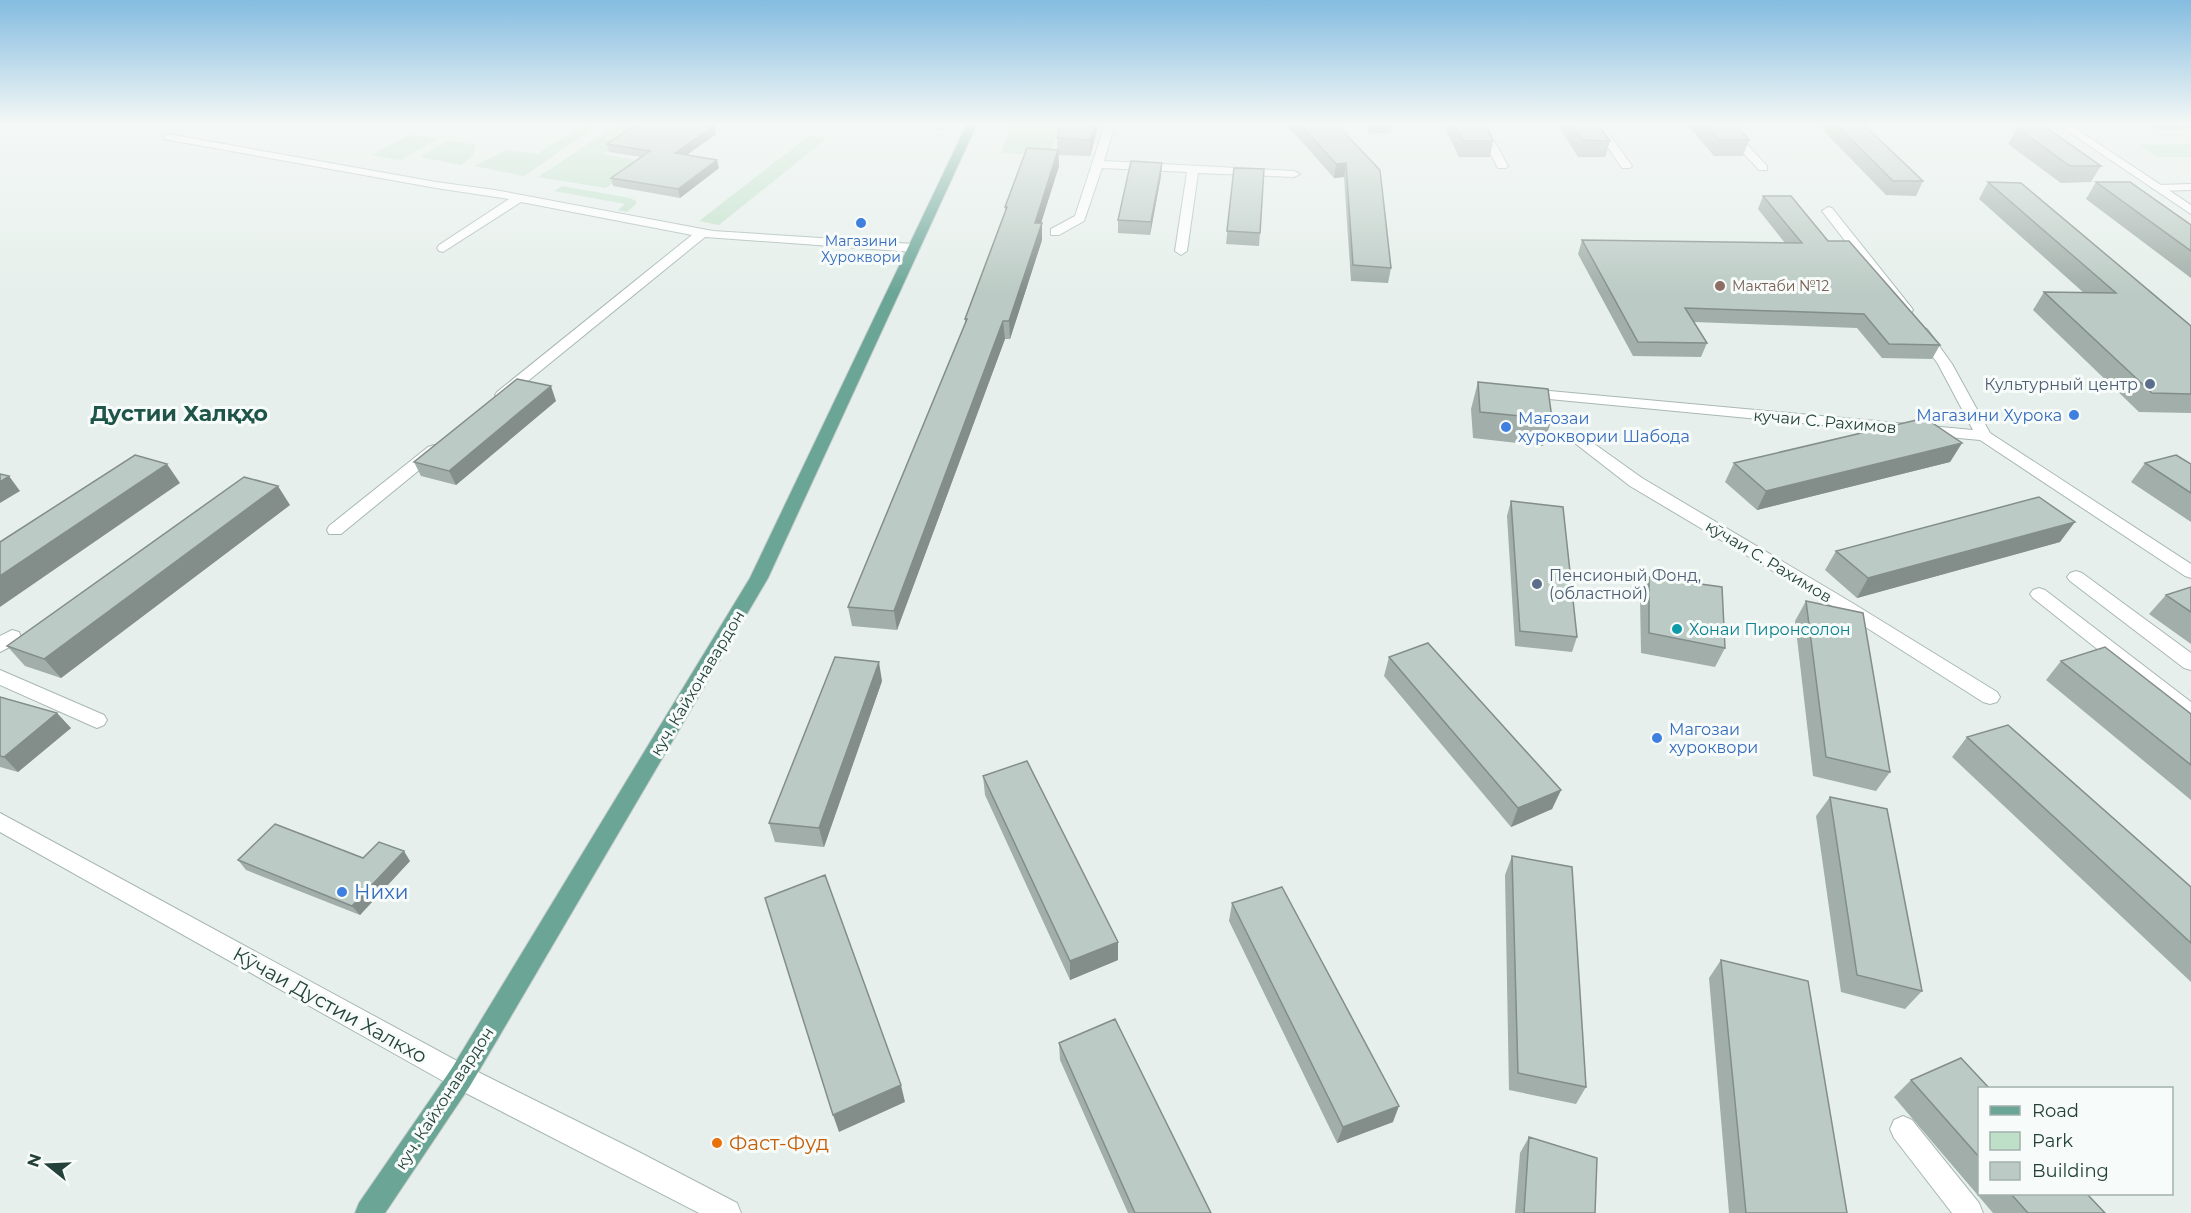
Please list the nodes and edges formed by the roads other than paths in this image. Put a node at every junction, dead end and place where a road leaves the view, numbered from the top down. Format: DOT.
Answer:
graph roads {
  1 [pos="418,181"];
  2 [pos="945,181"];
  3 [pos="1092,181"];
  4 [pos="1191,181"];
  5 [pos="2147,181"];
  6 [pos="2191,187"];
  7 [pos="2158,188"];
  8 [pos="519,198"];
  9 [pos="2191,210"];
  10 [pos="1828,211"];
  11 [pos="1055,232"];
  12 [pos="702,233"];
  13 [pos="443,248"];
  14 [pos="914,248"];
  15 [pos="1181,251"];
  16 [pos="1528,393"];
  17 [pos="488,406"];
  18 [pos="1984,436"];
  19 [pos="445,441"];
  20 [pos="1581,441"];
  21 [pos="335,530"];
  22 [pos="2191,572"];
  23 [pos="2076,577"];
  24 [pos="2038,594"];
  25 [pos="2191,663"];
  26 [pos="0,677"];
  27 [pos="1990,696"];
  28 [pos="2191,713"];
  29 [pos="97,720"];
  30 [pos="0,822"];
  31 [pos="461,1077"];
  32 [pos="1903,1129"];
  33 [pos="369,1213"];
  34 [pos="727,1213"];
  35 [pos="1969,1213"];
  1 -- 8 [label="street"];
  2 -- 14 [label="main road, куч. Кайхонавардон"];
  3 -- 11 [label="street"];
  4 -- 15 [label="street"];
  5 -- 7 [label="street"];
  6 -- 7 [label="street"];
  7 -- 9 [label="street"];
  8 -- 12 [label="street"];
  8 -- 13 [label="street"];
  10 -- 18 [label="street"];
  12 -- 14 [label="street"];
  12 -- 17 [label="street"];
  14 -- 31 [label="main road, куч. Кайхонавардон"];
  16 -- 18 [label="street, кучаи С. Рахимов"];
  18 -- 22 [label="street, кучаи С. Рахимов"];
  19 -- 21 [label="street"];
  20 -- 27 [label="street, кӯчаи С. Рахимов"];
  23 -- 25 [label="street"];
  24 -- 28 [label="street"];
  26 -- 29 [label="street"];
  30 -- 31 [label="street, Кӯчаи Дустии Халкхо"];
  31 -- 33 [label="main road, куч. Кайхонавардон"];
  31 -- 34 [label="street, Кӯчаи Дустии Халкхо"];
  32 -- 35 [label="street"];
}
